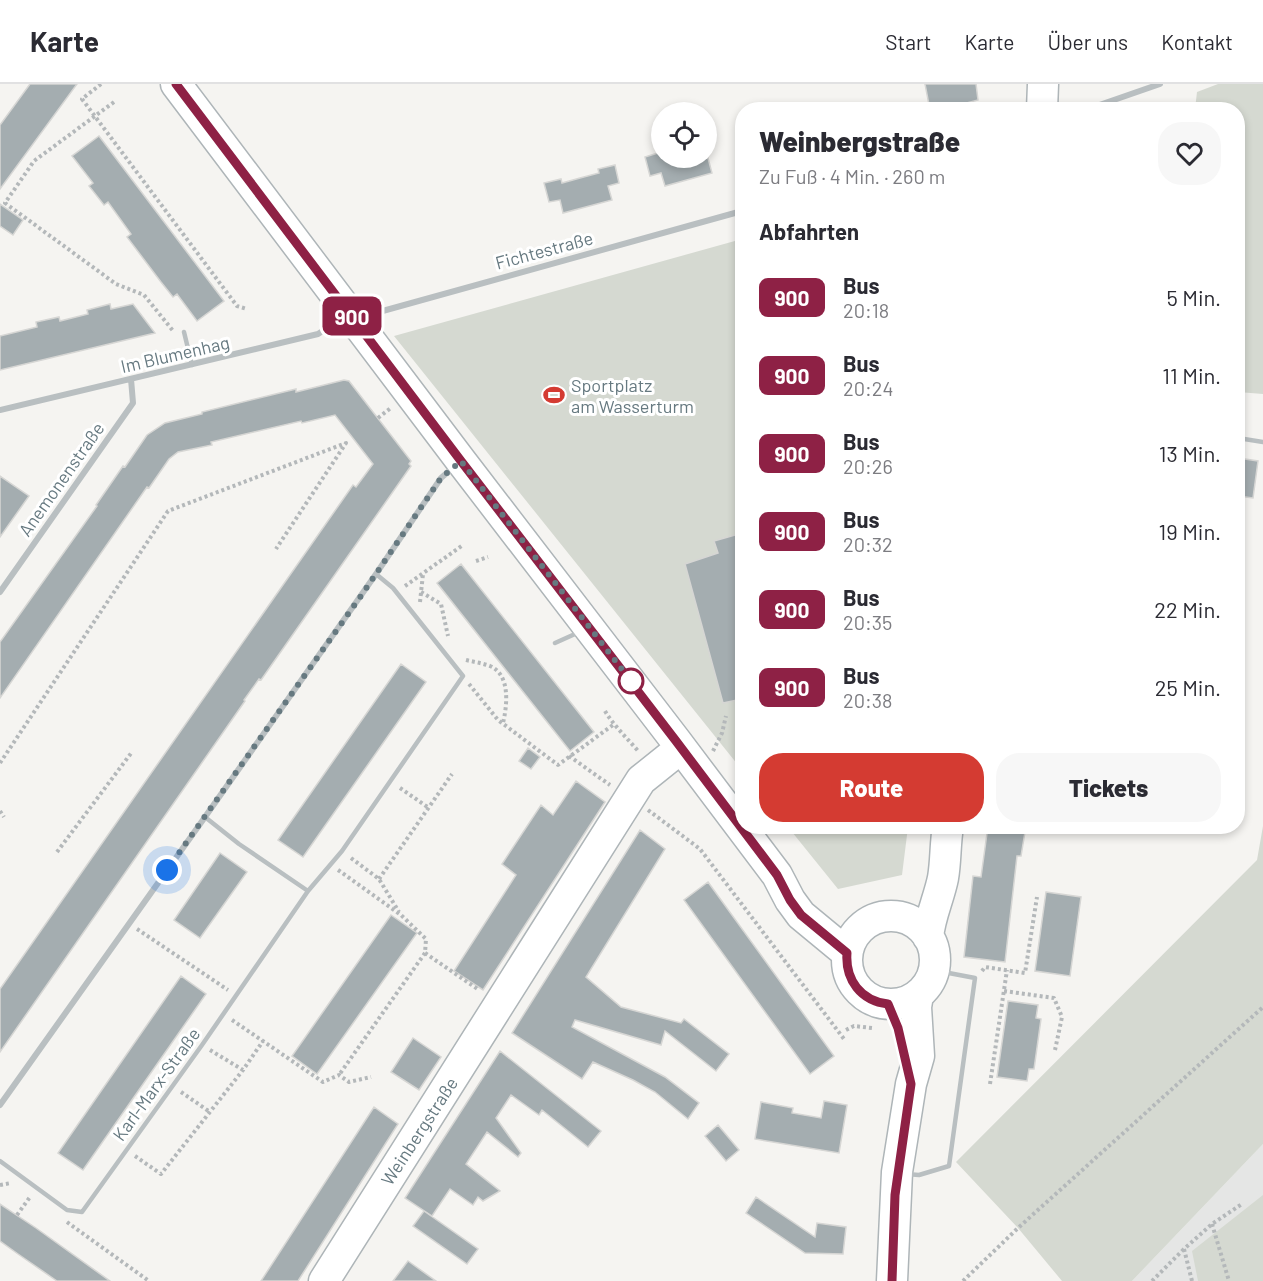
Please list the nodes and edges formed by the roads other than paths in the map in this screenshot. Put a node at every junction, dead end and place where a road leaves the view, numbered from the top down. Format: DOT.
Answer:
graph roads {
  1 [pos="176,84"];
  2 [pos="1043,84"];
  3 [pos="1160,84"];
  4 [pos="1042,102"];
  5 [pos="1108,102"];
  6 [pos="735,213"];
  7 [pos="355,321"];
  8 [pos="184,332"];
  9 [pos="192,365"];
  10 [pos="131,379"];
  11 [pos="0,410"];
  12 [pos="1245,439"];
  13 [pos="1263,442"];
  14 [pos="461,461"];
  15 [pos="376,574"];
  16 [pos="0,592"];
  17 [pos="584,621"];
  18 [pos="555,643"];
  19 [pos="681,748"];
  20 [pos="205,817"];
  21 [pos="735,819"];
  22 [pos="746,834"];
  23 [pos="946,839"];
  24 [pos="777,875"];
  25 [pos="308,891"];
  26 [pos="880,920"];
  27 [pos="928,937"];
  28 [pos="847,953"];
  29 [pos="933,970"];
  30 [pos="918,995"];
  31 [pos="880,1016"];
  32 [pos="911,1084"];
  33 [pos="0,1105"];
  34 [pos="0,1161"];
  35 [pos="897,1172"];
  36 [pos="324,1281"];
  37 [pos="892,1281"];
  1 -- 7 [label="main road"];
  2 -- 4 [label="main road"];
  3 -- 5 [label="street"];
  6 -- 7 [label="street, Fichtestraße"];
  7 -- 9 [label="street, Im Blumenhag"];
  7 -- 14 [label="main road"];
  8 -- 9 [label="lane"];
  9 -- 10 [label="street, Im Blumenhag"];
  10 -- 11 [label="street, Im Blumenhag"];
  10 -- 16 [label="street, Anemonenstraße"];
  12 -- 13 [label="lane"];
  14 -- 15 [label="street"];
  14 -- 17 [label="main road"];
  15 -- 20 [label="street"];
  15 -- 25 [label="lane, Karl-Marx-Straße"];
  17 -- 18 [label="lane"];
  17 -- 19 [label="main road"];
  19 -- 21 [label="main road"];
  19 -- 36 [label="main road, Weinbergstraße"];
  20 -- 25 [label="lane"];
  20 -- 33 [label="street"];
  22 -- 24 [label="main road"];
  23 -- 26 [label="main road"];
  23 -- 27 [label="main road"];
  24 -- 26 [label="main road"];
  24 -- 28 [label="main road"];
  25 -- 34 [label="lane, Karl-Marx-Straße"];
  26 -- 27 [label="main road"];
  26 -- 28 [label="main road"];
  27 -- 29 [label="main road"];
  28 -- 31 [label="main road"];
  29 -- 30 [label="main road"];
  29 -- 35 [label="lane"];
  30 -- 31 [label="main road"];
  30 -- 32 [label="main road"];
  31 -- 32 [label="main road"];
  32 -- 35 [label="main road"];
  35 -- 37 [label="main road"];
}
